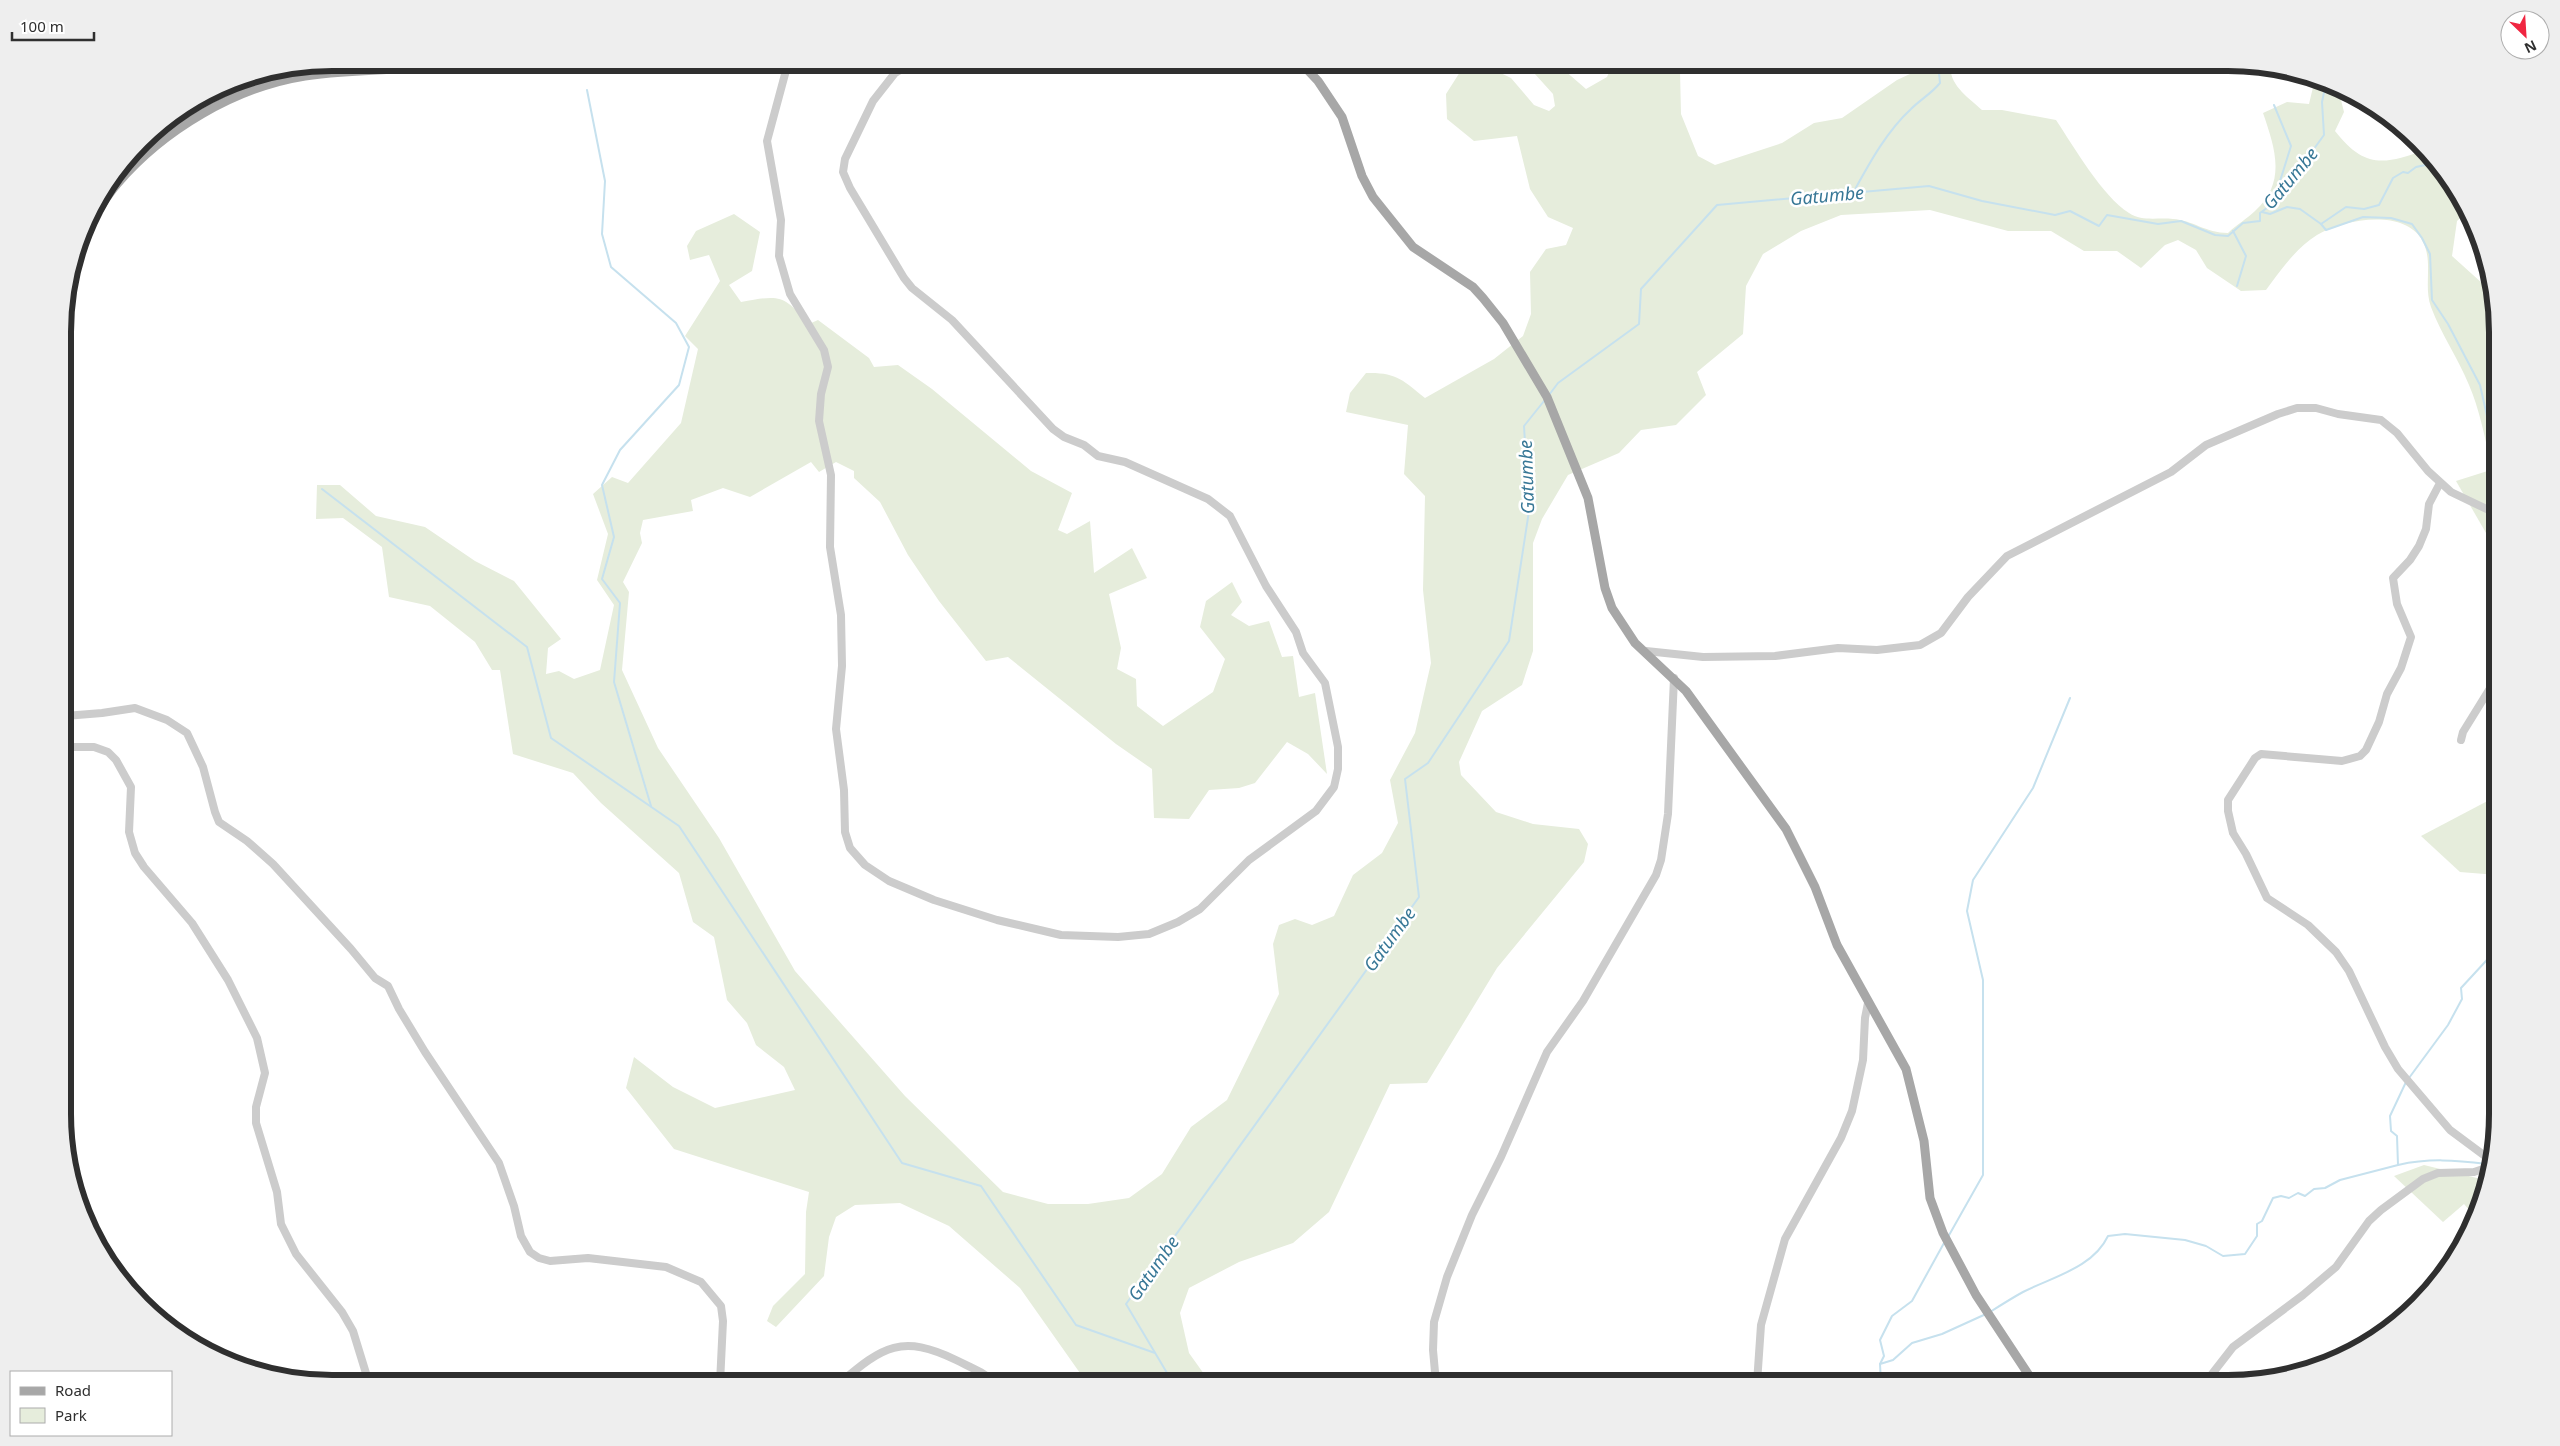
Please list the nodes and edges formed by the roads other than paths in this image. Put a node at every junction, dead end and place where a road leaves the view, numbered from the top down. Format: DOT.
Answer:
graph roads {
  1 [pos="374,71"];
  2 [pos="786,71"];
  3 [pos="898,71"];
  4 [pos="1309,71"];
  5 [pos="118,184"];
  6 [pos="2440,483"];
  7 [pos="2489,510"];
  8 [pos="1646,652"];
  9 [pos="1674,678"];
  10 [pos="2489,690"];
  11 [pos="71,716"];
  12 [pos="2460,740"];
  13 [pos="71,748"];
  14 [pos="1868,1003"];
  15 [pos="2485,1157"];
  16 [pos="2483,1169"];
  17 [pos="366,1375"];
  18 [pos="720,1375"];
  19 [pos="850,1375"];
  20 [pos="987,1375"];
  21 [pos="1435,1375"];
  22 [pos="1758,1375"];
  23 [pos="2029,1375"];
  24 [pos="2211,1375"];
  1 -- 5 [label="main road"];
  2 -- 3 [label="street"];
  4 -- 8 [label="main road"];
  6 -- 7 [label="street"];
  6 -- 8 [label="street"];
  6 -- 15 [label="street"];
  8 -- 9 [label="main road"];
  9 -- 14 [label="main road"];
  9 -- 21 [label="street"];
  10 -- 12 [label="street"];
  11 -- 18 [label="street"];
  13 -- 17 [label="street"];
  14 -- 22 [label="street"];
  14 -- 23 [label="main road"];
  16 -- 24 [label="street"];
  19 -- 20 [label="street"];
}
